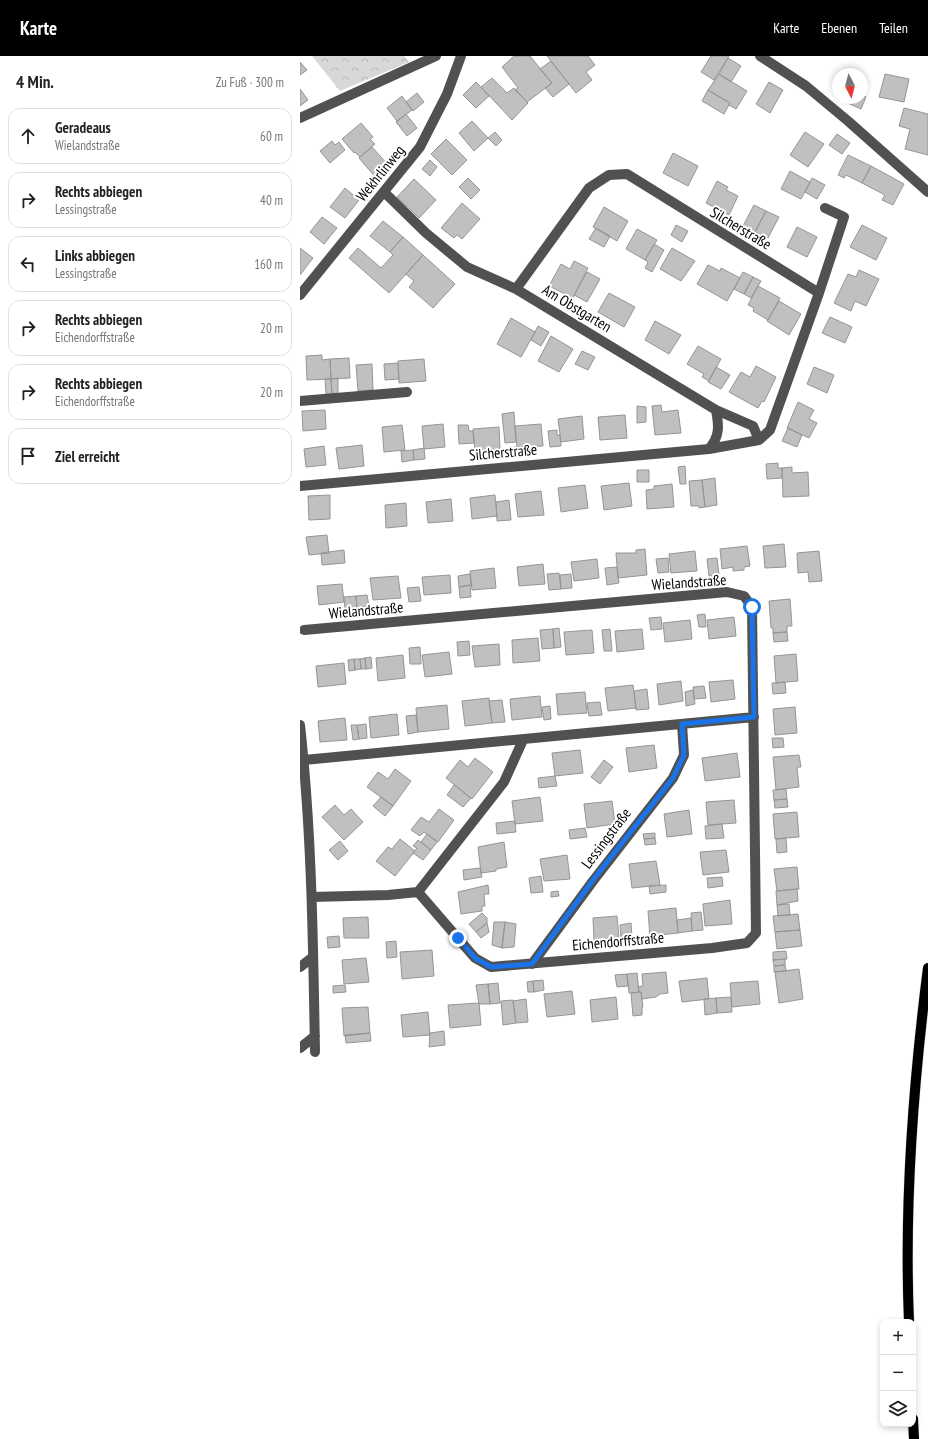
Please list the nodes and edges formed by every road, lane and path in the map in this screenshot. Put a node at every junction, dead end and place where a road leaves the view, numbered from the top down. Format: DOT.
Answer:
graph roads {
  1 [pos="436,56"];
  2 [pos="461,56"];
  3 [pos="760,56"];
  4 [pos="300,118"];
  5 [pos="384,192"];
  6 [pos="928,192"];
  7 [pos="825,208"];
  8 [pos="516,289"];
  9 [pos="820,293"];
  10 [pos="300,294"];
  11 [pos="407,392"];
  12 [pos="300,401"];
  13 [pos="716,410"];
  14 [pos="759,440"];
  15 [pos="708,449"];
  16 [pos="300,486"];
  17 [pos="302,629"];
  18 [pos="754,717"];
  19 [pos="682,724"];
  20 [pos="300,725"];
  21 [pos="523,740"];
  22 [pos="304,760"];
  23 [pos="303,811"];
  24 [pos="418,892"];
  25 [pos="312,897"];
  26 [pos="720,947"];
  27 [pos="313,957"];
  28 [pos="532,964"];
  29 [pos="300,967"];
  30 [pos="928,968"];
  31 [pos="315,1036"];
  32 [pos="300,1048"];
  33 [pos="315,1052"];
  34 [pos="909,1319"];
  35 [pos="913,1427"];
  36 [pos="914,1439"];
  1 -- 4 [label="street"];
  2 -- 5 [label="street, Wekhrlinweg"];
  3 -- 6 [label="street"];
  5 -- 8 [label="street, Am Obstgarten"];
  5 -- 10 [label="street, Wekhrlinweg"];
  7 -- 9 [label="street"];
  8 -- 9 [label="street, Silcherstraße"];
  8 -- 13 [label="street, Am Obstgarten"];
  9 -- 14 [label="street"];
  11 -- 12 [label="street"];
  13 -- 14 [label="street, Am Obstgarten"];
  13 -- 15 [label="street"];
  14 -- 15 [label="street, Silcherstraße"];
  15 -- 16 [label="street, Silcherstraße"];
  17 -- 18 [label="street, Wielandstraße"];
  18 -- 19 [label="street"];
  18 -- 26 [label="street, Wielandstraße"];
  19 -- 21 [label="street"];
  19 -- 28 [label="street, Lessingstraße"];
  20 -- 22 [label="street"];
  21 -- 22 [label="street"];
  21 -- 24 [label="street"];
  22 -- 23 [label="street"];
  23 -- 25 [label="street"];
  24 -- 25 [label="street"];
  24 -- 28 [label="street, Eichendorffstraße"];
  25 -- 27 [label="street"];
  26 -- 28 [label="street, Eichendorffstraße"];
  27 -- 29 [label="street"];
  27 -- 31 [label="street"];
  30 -- 34 [label="main road"];
  31 -- 32 [label="street"];
  31 -- 33 [label="street"];
  35 -- 36 [label="main road"];
}
